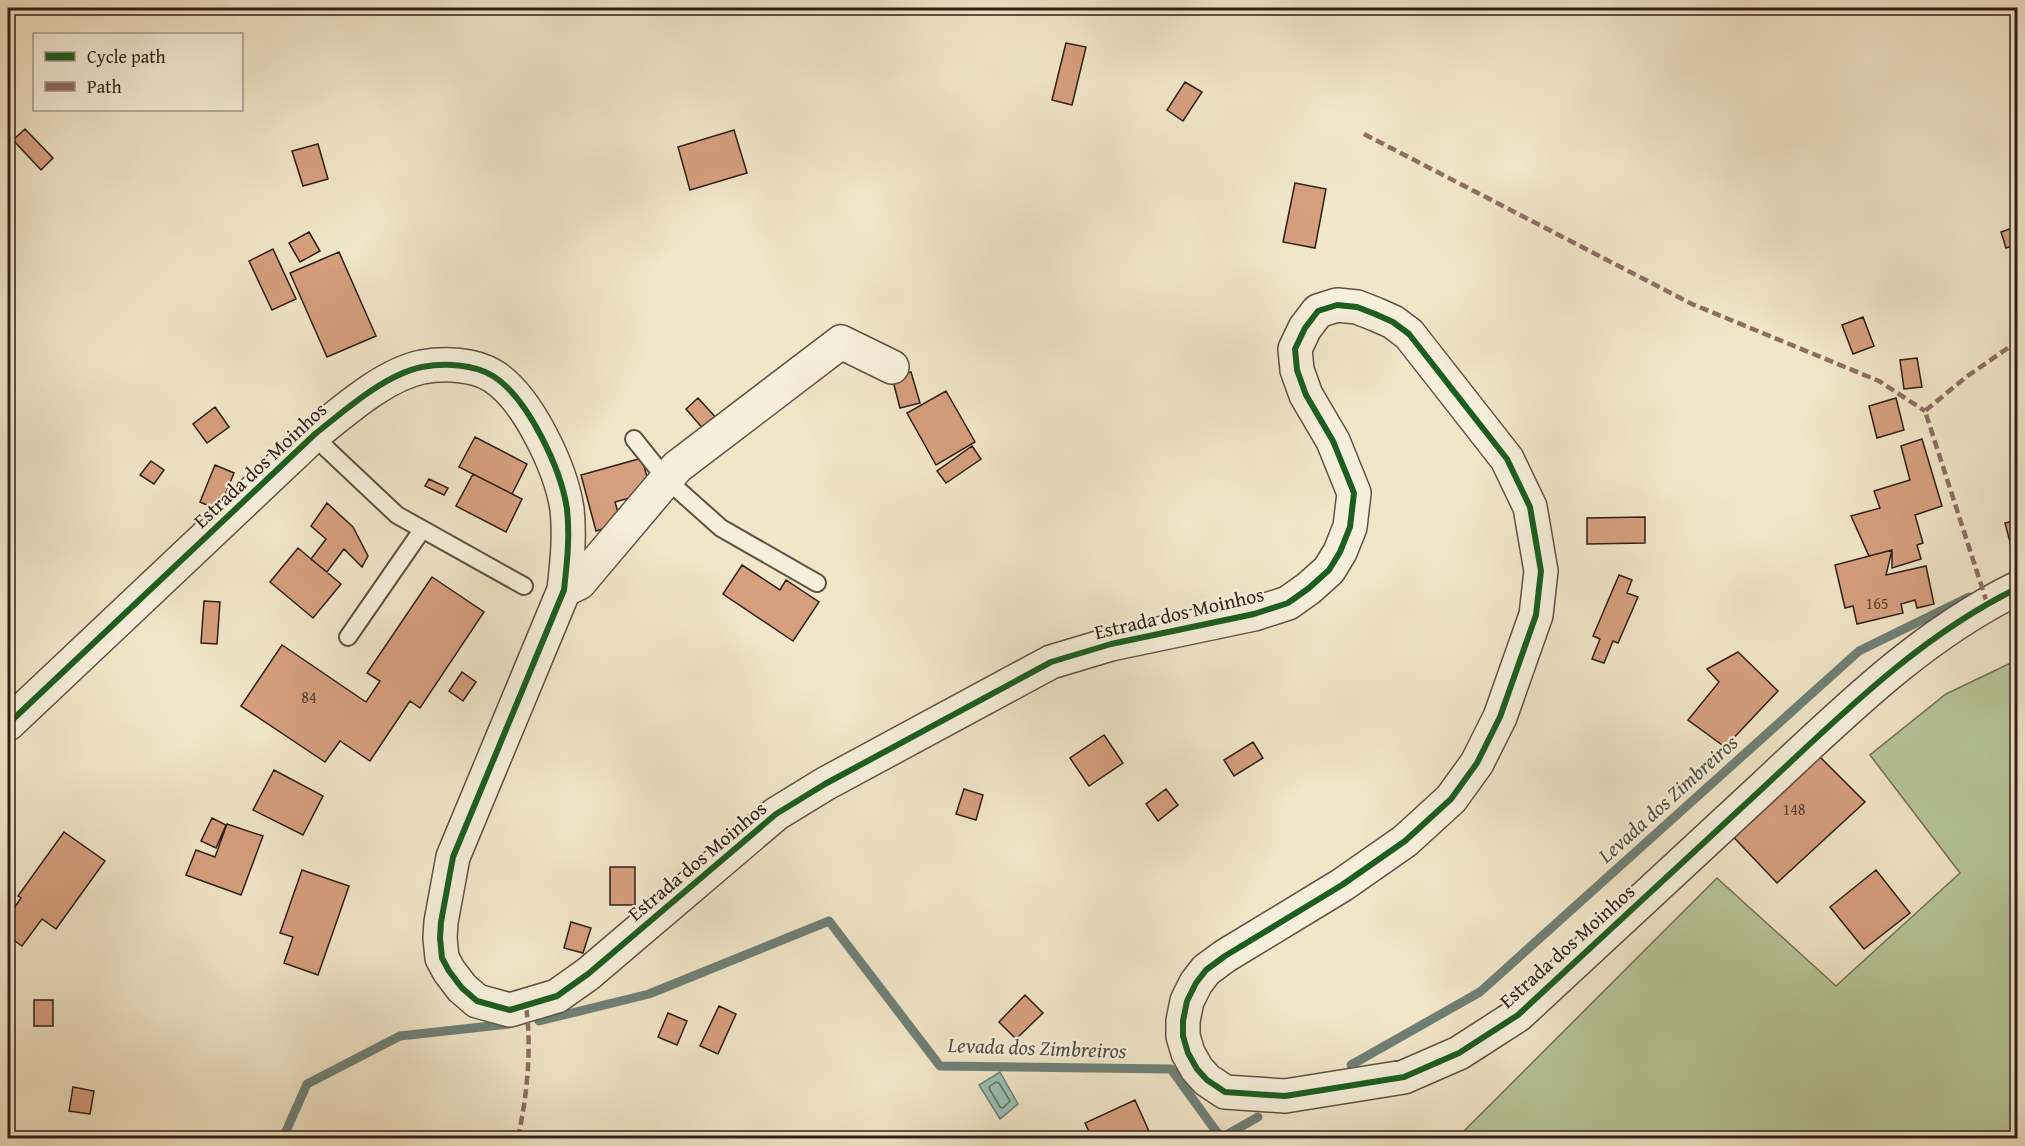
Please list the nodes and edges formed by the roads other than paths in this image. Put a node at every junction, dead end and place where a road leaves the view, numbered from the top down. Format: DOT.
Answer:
graph roads {
  1 [pos="892,367"];
  2 [pos="315,434"];
  3 [pos="634,439"];
  4 [pos="666,479"];
  5 [pos="422,530"];
  6 [pos="816,583"];
  7 [pos="524,586"];
  8 [pos="2018,588"];
  9 [pos="564,590"];
  10 [pos="348,637"];
  11 [pos="8,724"];
  1 -- 4 [label="street"];
  2 -- 5 [label="lane"];
  2 -- 9 [label="street, Estrada dos Moinhos"];
  2 -- 11 [label="street, Estrada dos Moinhos"];
  3 -- 4 [label="lane"];
  4 -- 6 [label="lane"];
  4 -- 9 [label="street"];
  5 -- 7 [label="lane"];
  5 -- 10 [label="lane"];
  8 -- 9 [label="street, Estrada dos Moinhos"];
}
